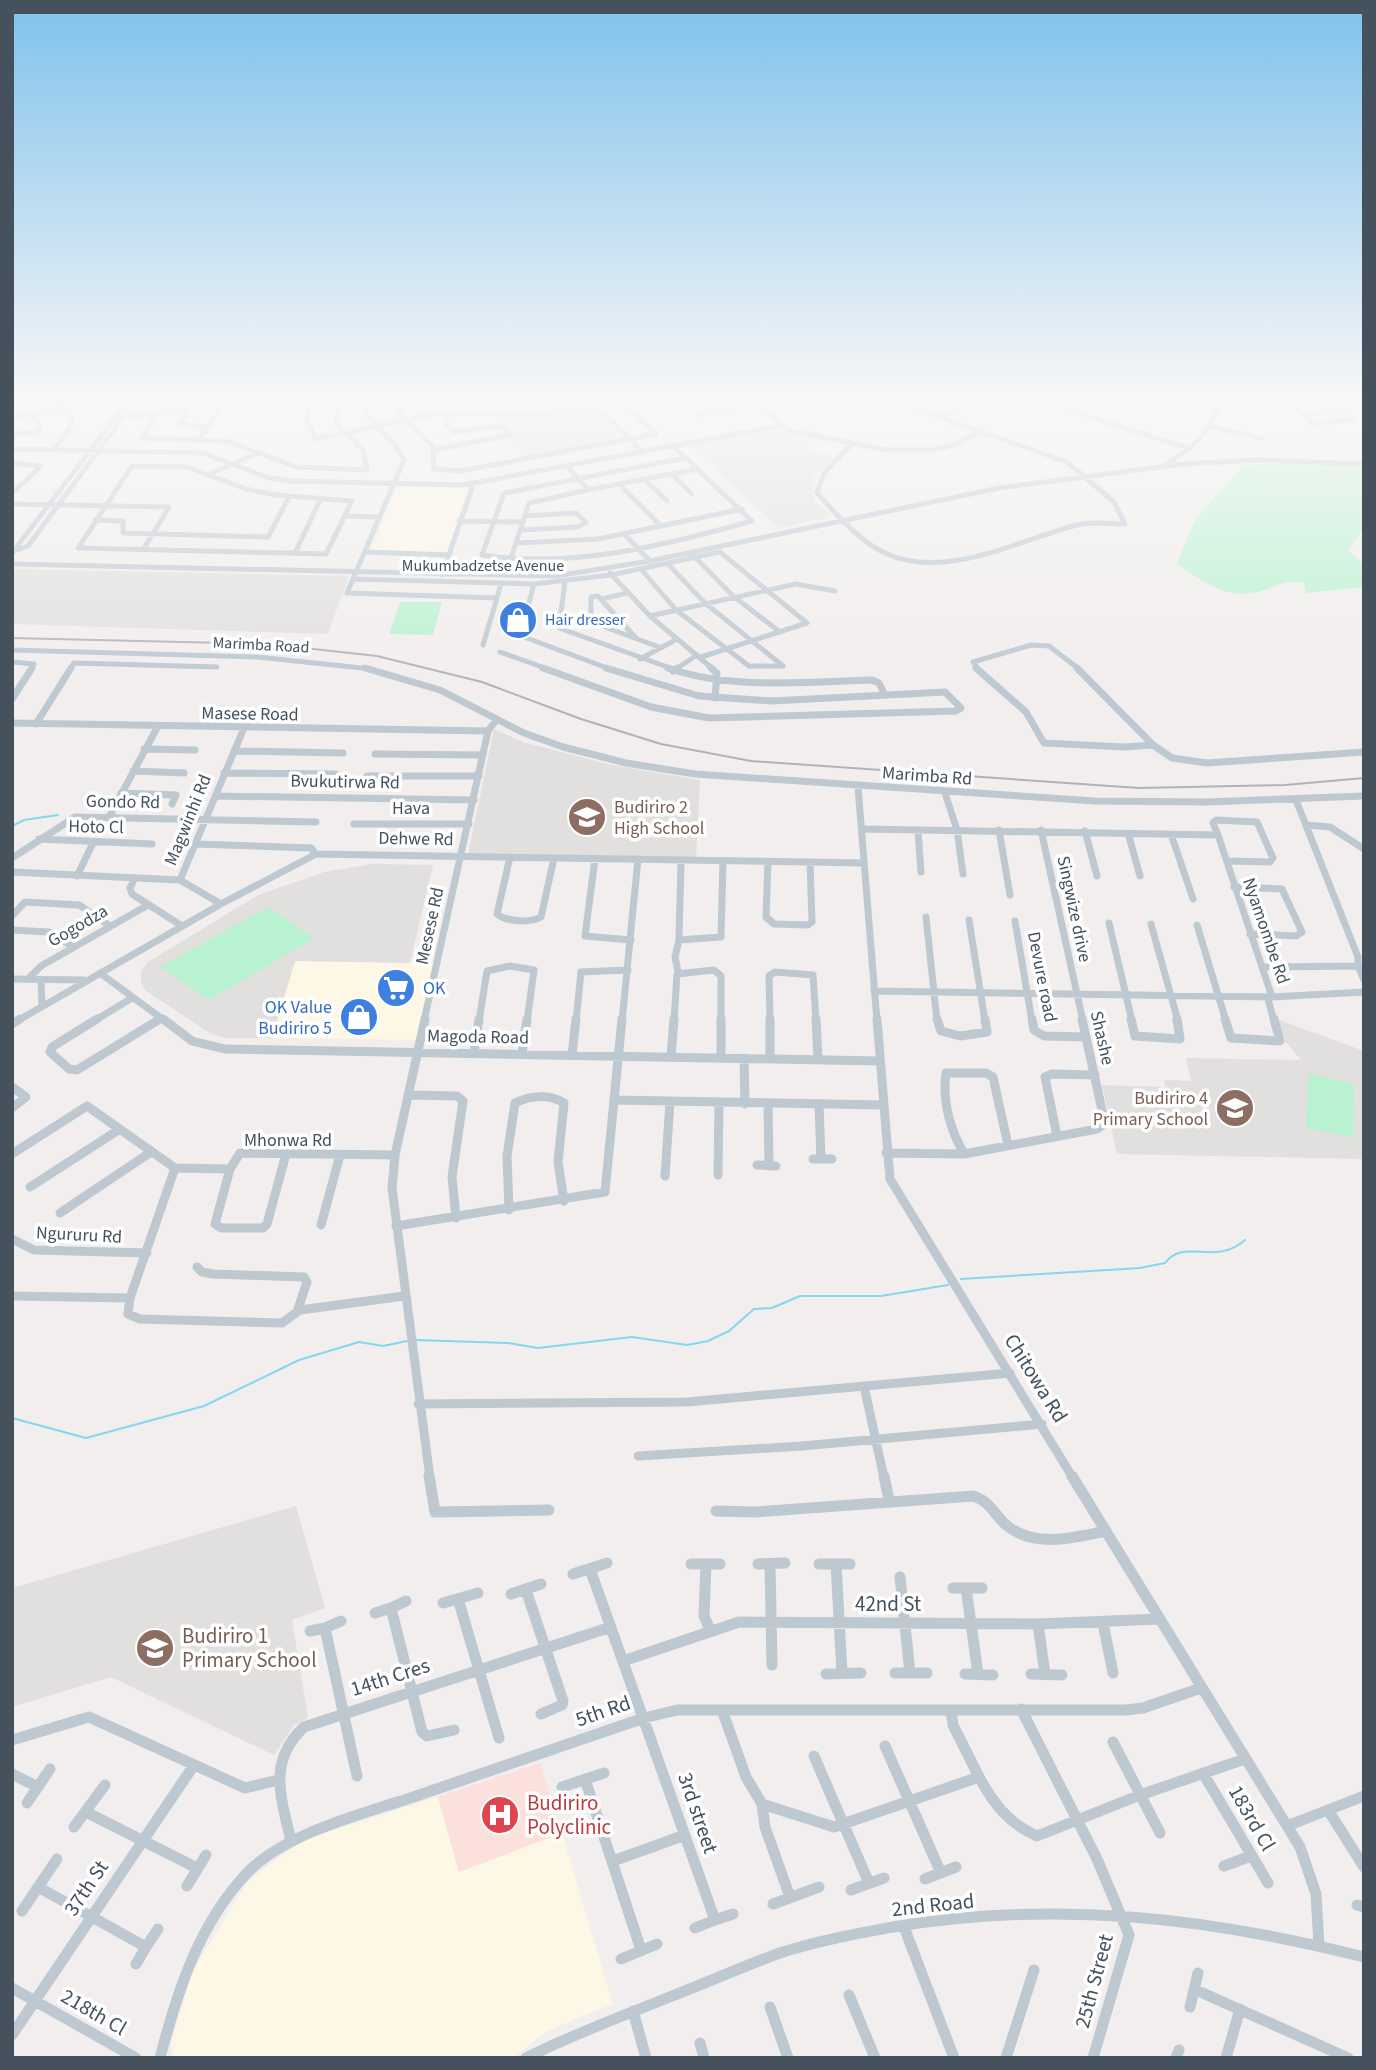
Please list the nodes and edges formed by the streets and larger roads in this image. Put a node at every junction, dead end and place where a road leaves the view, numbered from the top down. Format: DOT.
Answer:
graph roads {
  1 [pos="60,494"];
  2 [pos="66,494"];
  3 [pos="112,494"];
  4 [pos="274,494"];
  5 [pos="390,494"];
  6 [pos="467,494"];
  7 [pos="504,494"];
  8 [pos="571,494"];
  9 [pos="629,494"];
  10 [pos="659,494"];
  11 [pos="725,494"];
  12 [pos="818,494"];
  13 [pos="967,494"];
  14 [pos="1105,494"];
  15 [pos="289,496"];
  16 [pos="321,498"];
  17 [pos="667,501"];
  18 [pos="12,504"];
  19 [pos="58,505"];
  20 [pos="104,505"];
  21 [pos="50,506"];
  22 [pos="742,509"];
  23 [pos="346,516"];
  24 [pos="380,517"];
  25 [pos="523,519"];
  26 [pos="95,520"];
  27 [pos="841,520"];
  28 [pos="459,521"];
  29 [pos="492,522"];
  30 [pos="661,526"];
  31 [pos="521,530"];
  32 [pos="152,534"];
  33 [pos="624,534"];
  34 [pos="517,543"];
  35 [pos="634,547"];
  36 [pos="142,550"];
  37 [pos="181,551"];
  38 [pos="13,552"];
  39 [pos="365,552"];
  40 [pos="295,553"];
  41 [pos="449,555"];
  42 [pos="692,555"];
  43 [pos="512,558"];
  44 [pos="650,561"];
  45 [pos="667,563"];
  46 [pos="12,564"];
  47 [pos="170,568"];
  48 [pos="641,569"];
  49 [pos="609,572"];
  50 [pos="442,575"];
  51 [pos="355,576"];
  52 [pos="565,581"];
  53 [pos="501,583"];
  54 [pos="534,584"];
  55 [pos="763,591"];
  56 [pos="835,591"];
  57 [pos="627,593"];
  58 [pos="733,596"];
  59 [pos="497,598"];
  60 [pos="601,599"];
  61 [pos="705,603"];
  62 [pos="676,610"];
  63 [pos="650,616"];
  64 [pos="779,632"];
  65 [pos="636,638"];
  66 [pos="677,639"];
  67 [pos="754,640"];
  68 [pos="483,645"];
  69 [pos="659,647"];
  70 [pos="727,649"];
  71 [pos="12,650"];
  72 [pos="500,652"];
  73 [pos="699,656"];
  74 [pos="640,659"];
  75 [pos="12,662"];
  76 [pos="217,667"];
  77 [pos="673,671"];
  78 [pos="718,680"];
  79 [pos="885,695"];
  80 [pos="715,698"];
  81 [pos="12,699"];
  82 [pos="772,701"];
  83 [pos="774,717"];
  84 [pos="497,719"];
  85 [pos="12,723"];
  86 [pos="36,724"];
  87 [pos="158,726"];
  88 [pos="244,728"];
  89 [pos="488,731"];
  90 [pos="1154,745"];
  91 [pos="144,749"];
  92 [pos="195,750"];
  93 [pos="234,751"];
  94 [pos="1364,752"];
  95 [pos="343,753"];
  96 [pos="375,754"];
  97 [pos="483,755"];
  98 [pos="133,771"];
  99 [pos="184,773"];
  100 [pos="224,773"];
  101 [pos="336,774"];
  102 [pos="367,776"];
  103 [pos="479,776"];
  104 [pos="858,787"];
  105 [pos="121,793"];
  106 [pos="944,793"];
  107 [pos="215,796"];
  108 [pos="1364,796"];
  109 [pos="474,800"];
  110 [pos="1296,800"];
  111 [pos="172,804"];
  112 [pos="109,817"];
  113 [pos="204,819"];
  114 [pos="316,822"];
  115 [pos="354,824"];
  116 [pos="469,824"];
  117 [pos="1306,825"];
  118 [pos="862,829"];
  119 [pos="918,830"];
  120 [pos="957,830"];
  121 [pos="999,830"];
  122 [pos="1041,830"];
  123 [pos="1085,831"];
  124 [pos="1128,833"];
  125 [pos="1171,834"];
  126 [pos="1217,835"];
  127 [pos="39,839"];
  128 [pos="93,843"];
  129 [pos="152,844"];
  130 [pos="194,844"];
  131 [pos="1364,849"];
  132 [pos="316,854"];
  133 [pos="461,856"];
  134 [pos="510,857"];
  135 [pos="12,858"];
  136 [pos="554,858"];
  137 [pos="595,859"];
  138 [pos="638,859"];
  139 [pos="681,860"];
  140 [pos="723,861"];
  141 [pos="768,862"];
  142 [pos="810,862"];
  143 [pos="1227,862"];
  144 [pos="864,863"];
  145 [pos="12,872"];
  146 [pos="921,872"];
  147 [pos="963,874"];
  148 [pos="76,876"];
  149 [pos="1097,876"];
  150 [pos="1140,876"];
  151 [pos="135,878"];
  152 [pos="180,880"];
  153 [pos="1234,887"];
  154 [pos="1010,895"];
  155 [pos="1193,900"];
  156 [pos="221,904"];
  157 [pos="148,905"];
  158 [pos="12,916"];
  159 [pos="926,917"];
  160 [pos="969,920"];
  161 [pos="1015,921"];
  162 [pos="1109,923"];
  163 [pos="1151,924"];
  164 [pos="1197,925"];
  165 [pos="110,926"];
  166 [pos="182,926"];
  167 [pos="12,930"];
  168 [pos="1250,934"];
  169 [pos="631,940"];
  170 [pos="679,940"];
  171 [pos="1351,940"];
  172 [pos="1364,940"];
  173 [pos="73,947"];
  174 [pos="1358,966"];
  175 [pos="1262,967"];
  176 [pos="628,970"];
  177 [pos="678,972"];
  178 [pos="100,973"];
  179 [pos="12,979"];
  180 [pos="28,979"];
  181 [pos="41,980"];
  182 [pos="1364,980"];
  183 [pos="87,981"];
  184 [pos="874,991"];
  185 [pos="934,991"];
  186 [pos="981,991"];
  187 [pos="1364,992"];
  188 [pos="1028,994"];
  189 [pos="1076,995"];
  190 [pos="1125,996"];
  191 [pos="1172,997"];
  192 [pos="132,998"];
  193 [pos="1220,998"];
  194 [pos="1270,998"];
  195 [pos="42,1006"];
  196 [pos="161,1019"];
  197 [pos="12,1024"];
  198 [pos="1086,1037"];
  199 [pos="419,1052"];
  200 [pos="474,1053"];
  201 [pos="522,1054"];
  202 [pos="572,1055"];
  203 [pos="620,1056"];
  204 [pos="671,1057"];
  205 [pos="721,1058"];
  206 [pos="744,1058"];
  207 [pos="770,1059"];
  208 [pos="818,1059"];
  209 [pos="879,1061"];
  210 [pos="1095,1075"];
  211 [pos="12,1087"];
  212 [pos="410,1095"];
  213 [pos="615,1100"];
  214 [pos="670,1102"];
  215 [pos="719,1104"];
  216 [pos="745,1104"];
  217 [pos="768,1104"];
  218 [pos="819,1105"];
  219 [pos="883,1105"];
  220 [pos="12,1108"];
  221 [pos="120,1129"];
  222 [pos="1057,1136"];
  223 [pos="1008,1145"];
  224 [pos="151,1153"];
  225 [pos="886,1153"];
  226 [pos="12,1154"];
  227 [pos="286,1154"];
  228 [pos="964,1154"];
  229 [pos="340,1155"];
  230 [pos="395,1155"];
  231 [pos="832,1159"];
  232 [pos="757,1165"];
  233 [pos="175,1168"];
  234 [pos="230,1168"];
  235 [pos="718,1175"];
  236 [pos="665,1176"];
  237 [pos="30,1186"];
  238 [pos="564,1201"];
  239 [pos="509,1210"];
  240 [pos="60,1213"];
  241 [pos="456,1218"];
  242 [pos="321,1225"];
  243 [pos="396,1226"];
  244 [pos="12,1238"];
  245 [pos="147,1253"];
  246 [pos="197,1267"];
  247 [pos="12,1296"];
  248 [pos="404,1296"];
  249 [pos="130,1298"];
  250 [pos="300,1310"];
  251 [pos="1010,1373"];
  252 [pos="864,1386"];
  253 [pos="418,1404"];
  254 [pos="1042,1424"];
  255 [pos="876,1438"];
  256 [pos="638,1456"];
  257 [pos="889,1500"];
  258 [pos="549,1510"];
  259 [pos="716,1511"];
  260 [pos="1105,1531"];
  261 [pos="607,1563"];
  262 [pos="785,1563"];
  263 [pos="691,1564"];
  264 [pos="706,1564"];
  265 [pos="720,1564"];
  266 [pos="819,1564"];
  267 [pos="836,1564"];
  268 [pos="850,1564"];
  269 [pos="590,1569"];
  270 [pos="573,1574"];
  271 [pos="900,1577"];
  272 [pos="541,1584"];
  273 [pos="953,1588"];
  274 [pos="966,1588"];
  275 [pos="982,1588"];
  276 [pos="526,1590"];
  277 [pos="478,1593"];
  278 [pos="510,1594"];
  279 [pos="458,1599"];
  280 [pos="406,1601"];
  281 [pos="443,1603"];
  282 [pos="391,1608"];
  283 [pos="375,1613"];
  284 [pos="1158,1619"];
  285 [pos="771,1620"];
  286 [pos="341,1621"];
  287 [pos="839,1623"];
  288 [pos="905,1623"];
  289 [pos="970,1623"];
  290 [pos="1103,1623"];
  291 [pos="1038,1624"];
  292 [pos="325,1628"];
  293 [pos="608,1628"];
  294 [pos="710,1630"];
  295 [pos="310,1631"];
  296 [pos="545,1648"];
  297 [pos="623,1661"];
  298 [pos="772,1665"];
  299 [pos="479,1669"];
  300 [pos="1113,1673"];
  301 [pos="826,1674"];
  302 [pos="842,1674"];
  303 [pos="861,1674"];
  304 [pos="895,1674"];
  305 [pos="910,1674"];
  306 [pos="927,1674"];
  307 [pos="965,1674"];
  308 [pos="978,1674"];
  309 [pos="1031,1674"];
  310 [pos="1045,1674"];
  311 [pos="993,1675"];
  312 [pos="1062,1675"];
  313 [pos="1201,1688"];
  314 [pos="411,1690"];
  315 [pos="1021,1709"];
  316 [pos="722,1710"];
  317 [pos="951,1711"];
  318 [pos="342,1713"];
  319 [pos="541,1714"];
  320 [pos="644,1718"];
  321 [pos="454,1730"];
  322 [pos="499,1738"];
  323 [pos="12,1740"];
  324 [pos="1112,1742"];
  325 [pos="885,1746"];
  326 [pos="814,1756"];
  327 [pos="1245,1759"];
  328 [pos="194,1765"];
  329 [pos="50,1769"];
  330 [pos="604,1773"];
  331 [pos="1203,1773"];
  332 [pos="12,1774"];
  333 [pos="357,1776"];
  334 [pos="979,1777"];
  335 [pos="585,1779"];
  336 [pos="278,1780"];
  337 [pos="105,1786"];
  338 [pos="38,1787"];
  339 [pos="562,1787"];
  340 [pos="1140,1795"];
  341 [pos="1364,1796"];
  342 [pos="910,1802"];
  343 [pos="27,1803"];
  344 [pos="762,1804"];
  345 [pos="1328,1810"];
  346 [pos="86,1812"];
  347 [pos="1076,1819"];
  348 [pos="843,1826"];
  349 [pos="1287,1826"];
  350 [pos="74,1827"];
  351 [pos="1160,1832"];
  352 [pos="685,1835"];
  353 [pos="143,1839"];
  354 [pos="291,1841"];
  355 [pos="206,1855"];
  356 [pos="1251,1856"];
  357 [pos="57,1859"];
  358 [pos="613,1861"];
  359 [pos="1224,1866"];
  360 [pos="956,1867"];
  361 [pos="1364,1867"];
  362 [pos="197,1868"];
  363 [pos="941,1873"];
  364 [pos="884,1878"];
  365 [pos="925,1879"];
  366 [pos="869,1883"];
  367 [pos="1268,1883"];
  368 [pos="187,1886"];
  369 [pos="38,1887"];
  370 [pos="819,1887"];
  371 [pos="851,1890"];
  372 [pos="790,1897"];
  373 [pos="773,1904"];
  374 [pos="22,1911"];
  375 [pos="733,1914"];
  376 [pos="1121,1914"];
  377 [pos="90,1916"];
  378 [pos="715,1920"];
  379 [pos="904,1927"];
  380 [pos="695,1928"];
  381 [pos="158,1929"];
  382 [pos="657,1944"];
  383 [pos="1320,1946"];
  384 [pos="146,1947"];
  385 [pos="641,1950"];
  386 [pos="1364,1957"];
  387 [pos="621,1959"];
  388 [pos="136,1964"];
  389 [pos="1034,1970"];
  390 [pos="1198,1973"];
  391 [pos="12,1988"];
  392 [pos="1196,1990"];
  393 [pos="849,1995"];
  394 [pos="34,2000"];
  395 [pos="769,2007"];
  396 [pos="1190,2007"];
  397 [pos="1240,2009"];
  398 [pos="633,2011"];
  399 [pos="12,2035"];
  400 [pos="700,2043"];
  401 [pos="136,2058"];
  402 [pos="160,2058"];
  403 [pos="526,2058"];
  404 [pos="646,2058"];
  405 [pos="704,2058"];
  406 [pos="788,2058"];
  407 [pos="875,2058"];
  408 [pos="954,2058"];
  409 [pos="1006,2058"];
  410 [pos="1093,2058"];
  411 [pos="1226,2058"];
  412 [pos="1348,2058"];
  1 -- 21 [label="street"];
  2 -- 19 [label="street"];
  3 -- 20 [label="street"];
  4 -- 15 [label="street"];
  5 -- 24 [label="street"];
  6 -- 28 [label="street"];
  7 -- 29 [label="street"];
  8 -- 25 [label="street"];
  9 -- 30 [label="street"];
  10 -- 17 [label="street"];
  11 -- 22 [label="street"];
  12 -- 27 [label="street"];
  13 -- 27 [label="street"];
  14 -- 27 [label="street"];
  15 -- 16 [label="street"];
  15 -- 32 [label="street"];
  16 -- 23 [label="street"];
  16 -- 40 [label="street"];
  18 -- 21 [label="street"];
  19 -- 20 [label="street"];
  19 -- 21 [label="street"];
  19 -- 38 [label="street"];
  20 -- 26 [label="street"];
  20 -- 32 [label="street"];
  21 -- 38 [label="street"];
  22 -- 30 [label="street"];
  22 -- 35 [label="street"];
  23 -- 24 [label="street"];
  23 -- 40 [label="street"];
  24 -- 39 [label="street"];
  25 -- 29 [label="street"];
  25 -- 31 [label="street"];
  25 -- 31 [label="street"];
  26 -- 32 [label="street"];
  26 -- 36 [label="street"];
  27 -- 42 [label="street"];
  28 -- 29 [label="street"];
  28 -- 41 [label="street"];
  29 -- 43 [label="street"];
  30 -- 33 [label="street"];
  31 -- 34 [label="street"];
  32 -- 36 [label="street"];
  33 -- 34 [label="street"];
  33 -- 35 [label="street"];
  34 -- 43 [label="street"];
  35 -- 43 [label="street"];
  35 -- 44 [label="street"];
  36 -- 37 [label="street"];
  37 -- 40 [label="street"];
  37 -- 47 [label="street"];
  39 -- 41 [label="street"];
  39 -- 51 [label="street"];
  41 -- 50 [label="street"];
  42 -- 44 [label="street"];
  42 -- 45 [label="street"];
  42 -- 55 [label="street"];
  42 -- 58 [label="street"];
  44 -- 49 [label="street"];
  45 -- 48 [label="street"];
  45 -- 61 [label="street"];
  46 -- 47 [label="street"];
  47 -- 51 [label="street"];
  48 -- 49 [label="street"];
  48 -- 62 [label="street"];
  49 -- 50 [label="street"];
  49 -- 52 [label="street, Mukumbadzetse Avenue"];
  49 -- 57 [label="street"];
  50 -- 51 [label="street"];
  51 -- 53 [label="street, Mukumbadzetse Avenue"];
  51 -- 59 [label="street"];
  52 -- 54 [label="street, Mukumbadzetse Avenue"];
  52 -- 74 [label="street"];
  53 -- 54 [label="street, Mukumbadzetse Avenue"];
  53 -- 59 [label="street"];
  54 -- 80 [label="street"];
  55 -- 56 [label="street"];
  55 -- 58 [label="street"];
  55 -- 64 [label="street"];
  57 -- 60 [label="street"];
  57 -- 63 [label="street"];
  58 -- 61 [label="street"];
  58 -- 64 [label="street"];
  59 -- 68 [label="street"];
  60 -- 65 [label="street"];
  60 -- 65 [label="street"];
  61 -- 62 [label="street"];
  61 -- 67 [label="street"];
  62 -- 63 [label="street"];
  62 -- 70 [label="street"];
  63 -- 66 [label="street"];
  64 -- 67 [label="street"];
  65 -- 69 [label="street"];
  66 -- 69 [label="street"];
  66 -- 73 [label="street"];
  67 -- 70 [label="street"];
  67 -- 70 [label="street"];
  69 -- 74 [label="street"];
  70 -- 73 [label="street"];
  71 -- 84 [label="street, Marimba Road"];
  72 -- 83 [label="street"];
  73 -- 77 [label="street"];
  73 -- 78 [label="street"];
  74 -- 77 [label="street"];
  75 -- 81 [label="street"];
  76 -- 86 [label="street"];
  77 -- 78 [label="street"];
  78 -- 79 [label="street"];
  78 -- 80 [label="street"];
  79 -- 82 [label="street"];
  79 -- 83 [label="street"];
  80 -- 82 [label="street"];
  82 -- 83 [label="street"];
  84 -- 89 [label="street, Mesese Rd"];
  84 -- 104 [label="street, Marimba Rd"];
  85 -- 86 [label="street, Masese Road"];
  86 -- 87 [label="street, Masese Road"];
  87 -- 88 [label="street, Masese Road"];
  87 -- 91 [label="street"];
  88 -- 89 [label="street, Masese Road"];
  88 -- 93 [label="street, Magwinhi Rd"];
  89 -- 97 [label="street, Mesese Rd"];
  90 -- 90 [label="street"];
  90 -- 94 [label="street"];
  91 -- 92 [label="street"];
  91 -- 98 [label="street"];
  93 -- 95 [label="street"];
  93 -- 100 [label="street, Magwinhi Rd"];
  96 -- 97 [label="street"];
  97 -- 103 [label="street, Mesese Rd"];
  98 -- 99 [label="street"];
  98 -- 105 [label="street"];
  100 -- 101 [label="street"];
  100 -- 107 [label="street, Magwinhi Rd"];
  102 -- 103 [label="street"];
  103 -- 109 [label="street, Mesese Rd"];
  104 -- 106 [label="street, Marimba Rd"];
  104 -- 118 [label="street, Chitowa Rd"];
  105 -- 111 [label="street"];
  105 -- 112 [label="street"];
  106 -- 110 [label="street, Marimba Rd"];
  106 -- 120 [label="street"];
  107 -- 109 [label="street, Bvukutirwa Rd"];
  107 -- 113 [label="street, Magwinhi Rd"];
  108 -- 110 [label="street, Marimba Rd"];
  109 -- 116 [label="street, Mesese Rd"];
  110 -- 117 [label="street"];
  112 -- 113 [label="street, Gondo Rd"];
  112 -- 127 [label="street, Gondo Rd"];
  113 -- 114 [label="street, Gondo Rd"];
  113 -- 130 [label="street, Magwinhi Rd"];
  115 -- 116 [label="street, Hava"];
  116 -- 133 [label="street, Mesese Rd"];
  117 -- 131 [label="street"];
  117 -- 171 [label="street"];
  118 -- 119 [label="street"];
  118 -- 144 [label="street, Chitowa Rd"];
  119 -- 120 [label="street"];
  119 -- 146 [label="street"];
  120 -- 121 [label="street"];
  120 -- 147 [label="street"];
  121 -- 122 [label="street"];
  121 -- 154 [label="street"];
  122 -- 123 [label="street"];
  122 -- 189 [label="street, Singwize drive"];
  123 -- 124 [label="street"];
  123 -- 149 [label="street"];
  124 -- 125 [label="street"];
  124 -- 150 [label="street"];
  125 -- 126 [label="street"];
  125 -- 155 [label="street"];
  126 -- 143 [label="street, Nyamombe Rd"];
  126 -- 143 [label="street"];
  127 -- 128 [label="street, Hoto Cl"];
  127 -- 135 [label="street, Gondo Rd"];
  128 -- 129 [label="street, Hoto Cl"];
  128 -- 148 [label="street"];
  130 -- 132 [label="street"];
  130 -- 152 [label="street, Magwinhi Rd"];
  132 -- 133 [label="street, Dehwe Rd"];
  132 -- 156 [label="street, Dehwe Rd"];
  133 -- 134 [label="street, Dehwe Rd"];
  133 -- 199 [label="street, Mesese Rd"];
  134 -- 136 [label="street, Dehwe Rd"];
  134 -- 136 [label="street"];
  136 -- 137 [label="street, Dehwe Rd"];
  137 -- 138 [label="street, Dehwe Rd"];
  137 -- 169 [label="street"];
  138 -- 139 [label="street, Dehwe Rd"];
  138 -- 169 [label="street"];
  139 -- 140 [label="street, Dehwe Rd"];
  139 -- 170 [label="street"];
  140 -- 141 [label="street, Dehwe Rd"];
  140 -- 170 [label="street"];
  141 -- 142 [label="street, Dehwe Rd"];
  141 -- 142 [label="street"];
  142 -- 144 [label="street, Dehwe Rd"];
  143 -- 153 [label="street, Nyamombe Rd"];
  144 -- 184 [label="street, Chitowa Rd"];
  145 -- 148 [label="street"];
  148 -- 151 [label="street"];
  151 -- 152 [label="street"];
  151 -- 157 [label="street"];
  152 -- 156 [label="street, Magwinhi Rd"];
  153 -- 168 [label="street, Nyamombe Rd"];
  153 -- 168 [label="street"];
  156 -- 166 [label="street, Dehwe Rd"];
  157 -- 165 [label="street, Gogodza"];
  157 -- 166 [label="street"];
  158 -- 165 [label="street"];
  159 -- 185 [label="street"];
  160 -- 186 [label="street"];
  161 -- 188 [label="street, Devure road"];
  162 -- 190 [label="street"];
  163 -- 191 [label="street"];
  164 -- 193 [label="street"];
  165 -- 173 [label="street, Gogodza"];
  166 -- 178 [label="street, Dehwe Rd"];
  167 -- 173 [label="street"];
  168 -- 175 [label="street, Nyamombe Rd"];
  169 -- 176 [label="street"];
  170 -- 177 [label="street"];
  171 -- 172 [label="street"];
  171 -- 174 [label="street"];
  173 -- 180 [label="street, Gogodza"];
  174 -- 175 [label="street"];
  174 -- 182 [label="street"];
  175 -- 194 [label="street, Nyamombe Rd"];
  176 -- 202 [label="street"];
  176 -- 203 [label="street"];
  177 -- 204 [label="street"];
  177 -- 205 [label="street"];
  178 -- 183 [label="street, Dehwe Rd"];
  178 -- 192 [label="street, Magoda Road"];
  179 -- 180 [label="street"];
  180 -- 181 [label="street"];
  181 -- 183 [label="street"];
  181 -- 195 [label="street"];
  183 -- 195 [label="street, Dehwe Rd"];
  184 -- 185 [label="street, Nyamombe Rd"];
  184 -- 209 [label="street, Chitowa Rd"];
  185 -- 186 [label="street, Nyamombe Rd"];
  185 -- 186 [label="street"];
  186 -- 188 [label="street, Nyamombe Rd"];
  187 -- 194 [label="street"];
  188 -- 189 [label="street, Nyamombe Rd"];
  188 -- 198 [label="street, Devure road"];
  189 -- 190 [label="street, Nyamombe Rd"];
  189 -- 198 [label="street, Shashe"];
  190 -- 191 [label="street, Nyamombe Rd"];
  190 -- 191 [label="street"];
  191 -- 193 [label="street, Nyamombe Rd"];
  192 -- 196 [label="street, Magoda Road"];
  192 -- 196 [label="street"];
  193 -- 194 [label="street, Nyamombe Rd"];
  193 -- 194 [label="street"];
  195 -- 197 [label="street, Dehwe Rd"];
  196 -- 199 [label="street, Magoda Road"];
  198 -- 210 [label="street, Shashe"];
  199 -- 200 [label="street, Magoda Road"];
  199 -- 212 [label="street, Mesese Rd"];
  200 -- 201 [label="street, Magoda Road"];
  200 -- 201 [label="street"];
  201 -- 202 [label="street, Magoda Road"];
  202 -- 203 [label="street, Magoda Road"];
  203 -- 204 [label="street, Magoda Road"];
  203 -- 213 [label="street"];
  204 -- 205 [label="street, Magoda Road"];
  205 -- 206 [label="street, Magoda Road"];
  206 -- 207 [label="street, Magoda Road"];
  206 -- 216 [label="street"];
  207 -- 208 [label="street, Magoda Road"];
  207 -- 208 [label="street"];
  208 -- 209 [label="street, Magoda Road"];
  209 -- 219 [label="street, Chitowa Rd"];
  210 -- 222 [label="street, Shashe"];
  210 -- 222 [label="street"];
  211 -- 220 [label="street"];
  212 -- 230 [label="street, Mesese Rd"];
  212 -- 241 [label="street"];
  213 -- 214 [label="street"];
  213 -- 238 [label="street"];
  214 -- 215 [label="street"];
  214 -- 236 [label="street"];
  215 -- 216 [label="street"];
  215 -- 235 [label="street"];
  216 -- 217 [label="street"];
  217 -- 218 [label="street"];
  217 -- 232 [label="street"];
  218 -- 219 [label="street"];
  218 -- 231 [label="street"];
  219 -- 225 [label="street, Chitowa Rd"];
  221 -- 224 [label="street"];
  221 -- 226 [label="street"];
  221 -- 237 [label="street"];
  222 -- 223 [label="street"];
  223 -- 228 [label="street"];
  223 -- 228 [label="street"];
  224 -- 233 [label="street"];
  224 -- 240 [label="street"];
  225 -- 228 [label="street"];
  225 -- 251 [label="street, Chitowa Rd"];
  227 -- 229 [label="street, Mhonwa Rd"];
  227 -- 234 [label="street, Mhonwa Rd"];
  227 -- 234 [label="street"];
  229 -- 230 [label="street, Mhonwa Rd"];
  229 -- 242 [label="street"];
  230 -- 243 [label="street, Mesese Rd"];
  233 -- 234 [label="street, Mhonwa Rd"];
  233 -- 245 [label="street"];
  238 -- 239 [label="street"];
  238 -- 239 [label="street"];
  239 -- 241 [label="street"];
  241 -- 243 [label="street"];
  243 -- 248 [label="street, Mesese Rd"];
  244 -- 245 [label="street, Ngururu Rd"];
  245 -- 249 [label="street"];
  246 -- 250 [label="street"];
  247 -- 249 [label="street"];
  248 -- 250 [label="street"];
  248 -- 253 [label="street, Mesese Rd"];
  249 -- 250 [label="street"];
  251 -- 252 [label="street"];
  251 -- 254 [label="street, Chitowa Rd"];
  252 -- 253 [label="street"];
  252 -- 255 [label="street"];
  253 -- 258 [label="street, Mesese Rd"];
  254 -- 255 [label="street"];
  254 -- 260 [label="street, Chitowa Rd"];
  255 -- 256 [label="street"];
  255 -- 257 [label="street"];
  257 -- 259 [label="street"];
  257 -- 260 [label="street"];
  260 -- 284 [label="street, Chitowa Rd"];
  261 -- 269 [label="street"];
  262 -- 285 [label="street"];
  263 -- 264 [label="street"];
  264 -- 265 [label="street"];
  264 -- 294 [label="street"];
  266 -- 267 [label="street"];
  267 -- 268 [label="street"];
  267 -- 287 [label="street"];
  269 -- 270 [label="street"];
  269 -- 293 [label="street, 3rd street"];
  271 -- 288 [label="street"];
  272 -- 276 [label="street"];
  273 -- 274 [label="street"];
  274 -- 275 [label="street"];
  274 -- 289 [label="street"];
  276 -- 278 [label="street"];
  276 -- 296 [label="street"];
  277 -- 279 [label="street"];
  279 -- 281 [label="street"];
  279 -- 299 [label="street"];
  280 -- 282 [label="street"];
  282 -- 283 [label="street"];
  282 -- 314 [label="street"];
  284 -- 290 [label="street, 42nd St"];
  284 -- 313 [label="street, Chitowa Rd"];
  285 -- 287 [label="street, 42nd St"];
  285 -- 294 [label="street, 42nd St"];
  285 -- 298 [label="street"];
  286 -- 292 [label="street"];
  287 -- 288 [label="street, 42nd St"];
  287 -- 302 [label="street"];
  288 -- 289 [label="street, 42nd St"];
  288 -- 305 [label="street"];
  289 -- 291 [label="street, 42nd St"];
  289 -- 308 [label="street"];
  290 -- 291 [label="street, 42nd St"];
  290 -- 300 [label="street"];
  291 -- 310 [label="street"];
  292 -- 295 [label="street"];
  292 -- 318 [label="street"];
  293 -- 296 [label="street, 14th Cres"];
  293 -- 297 [label="street, 3rd street"];
  294 -- 297 [label="street, 42nd St"];
  296 -- 299 [label="street, 14th Cres"];
  296 -- 319 [label="street"];
  297 -- 320 [label="street, 3rd street"];
  299 -- 314 [label="street, 14th Cres"];
  299 -- 322 [label="street"];
  301 -- 302 [label="street"];
  302 -- 303 [label="street"];
  304 -- 305 [label="street"];
  305 -- 306 [label="street"];
  307 -- 308 [label="street"];
  308 -- 311 [label="street"];
  309 -- 310 [label="street"];
  310 -- 312 [label="street"];
  313 -- 315 [label="street, 5th Rd"];
  313 -- 327 [label="street, Chitowa Rd"];
  314 -- 318 [label="street, 14th Cres"];
  314 -- 321 [label="street"];
  315 -- 317 [label="street, 5th Rd"];
  315 -- 347 [label="street, 25th Street"];
  316 -- 317 [label="street, 5th Rd"];
  316 -- 320 [label="street, 5th Rd"];
  316 -- 344 [label="street"];
  317 -- 334 [label="street"];
  318 -- 333 [label="street"];
  318 -- 336 [label="street, 14th Cres"];
  320 -- 352 [label="street, 3rd street"];
  320 -- 354 [label="street, 5th Rd"];
  323 -- 328 [label="street"];
  324 -- 340 [label="street"];
  325 -- 342 [label="street"];
  326 -- 348 [label="street"];
  327 -- 331 [label="street"];
  327 -- 349 [label="street, Chitowa Rd"];
  328 -- 336 [label="street"];
  328 -- 353 [label="street, 37th St"];
  329 -- 338 [label="street"];
  330 -- 335 [label="street"];
  331 -- 340 [label="street"];
  331 -- 356 [label="street, 183rd Cl"];
  332 -- 338 [label="street"];
  334 -- 342 [label="street"];
  334 -- 347 [label="street"];
  335 -- 339 [label="street"];
  335 -- 358 [label="street"];
  336 -- 354 [label="street, 14th Cres"];
  337 -- 346 [label="street"];
  338 -- 343 [label="street"];
  340 -- 347 [label="street"];
  340 -- 351 [label="street"];
  341 -- 345 [label="street"];
  342 -- 348 [label="street"];
  342 -- 363 [label="street"];
  344 -- 348 [label="street"];
  344 -- 372 [label="street"];
  345 -- 349 [label="street"];
  345 -- 361 [label="street"];
  346 -- 350 [label="street"];
  346 -- 353 [label="street"];
  347 -- 376 [label="street, 25th Street"];
  348 -- 366 [label="street"];
  349 -- 383 [label="street, Chitowa Rd"];
  352 -- 358 [label="street"];
  352 -- 378 [label="street, 3rd street"];
  353 -- 362 [label="street"];
  353 -- 377 [label="street, 37th St"];
  354 -- 402 [label="street, 5th Rd"];
  355 -- 362 [label="street"];
  356 -- 359 [label="street"];
  356 -- 367 [label="street, 183rd Cl"];
  357 -- 369 [label="street"];
  358 -- 385 [label="street"];
  360 -- 363 [label="street"];
  362 -- 368 [label="street"];
  363 -- 365 [label="street"];
  364 -- 366 [label="street"];
  366 -- 371 [label="street"];
  369 -- 374 [label="street"];
  369 -- 377 [label="street"];
  370 -- 372 [label="street"];
  372 -- 373 [label="street"];
  375 -- 378 [label="street"];
  376 -- 379 [label="street, 2nd Road"];
  376 -- 383 [label="street, 2nd Road"];
  376 -- 410 [label="street, 25th Street"];
  377 -- 384 [label="street"];
  377 -- 394 [label="street, 37th St"];
  378 -- 380 [label="street"];
  379 -- 398 [label="street, 2nd Road"];
  379 -- 408 [label="street"];
  381 -- 384 [label="street"];
  382 -- 385 [label="street"];
  383 -- 386 [label="street, 2nd Road"];
  384 -- 388 [label="street"];
  385 -- 387 [label="street"];
  389 -- 409 [label="street"];
  390 -- 392 [label="street"];
  391 -- 394 [label="street, 218th Cl"];
  392 -- 396 [label="street"];
  392 -- 397 [label="street"];
  393 -- 407 [label="street"];
  394 -- 399 [label="street, 37th St"];
  394 -- 401 [label="street, 218th Cl"];
  395 -- 406 [label="street"];
  397 -- 411 [label="street"];
  397 -- 412 [label="street"];
  398 -- 403 [label="street, 2nd Road"];
  398 -- 404 [label="street"];
  400 -- 405 [label="street"];
}
